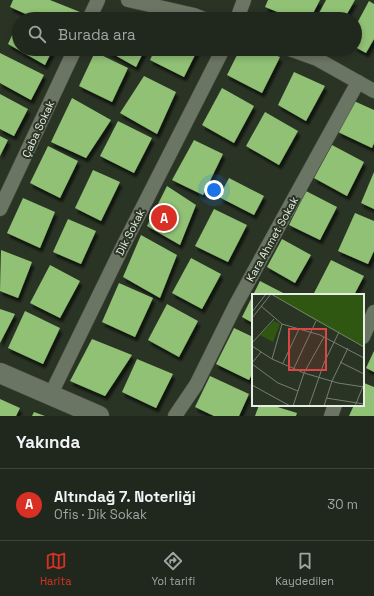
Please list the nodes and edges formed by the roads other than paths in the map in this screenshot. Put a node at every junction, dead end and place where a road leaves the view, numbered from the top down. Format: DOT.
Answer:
graph roads {
  1 [pos="98,0"];
  2 [pos="128,0"];
  3 [pos="244,0"];
  4 [pos="92,12"];
  5 [pos="181,12"];
  6 [pos="240,12"];
  7 [pos="72,56"];
  8 [pos="219,56"];
  9 [pos="309,56"];
  10 [pos="358,82"];
  11 [pos="374,91"];
  12 [pos="0,209"];
  13 [pos="374,312"];
  14 [pos="364,335"];
  15 [pos="0,373"];
  16 [pos="50,396"];
  17 [pos="335,406"];
  18 [pos="99,416"];
  19 [pos="175,416"];
  20 [pos="331,416"];
  1 -- 4 [label="street"];
  2 -- 5 [label="street"];
  3 -- 6 [label="street"];
  7 -- 12 [label="street, Çaba Sokak"];
  8 -- 16 [label="street, Dik Sokak"];
  9 -- 10 [label="street"];
  10 -- 11 [label="street"];
  10 -- 19 [label="street, Kara Ahmet Sokak"];
  13 -- 14 [label="street"];
  15 -- 16 [label="main road"];
  16 -- 18 [label="main road"];
  17 -- 20 [label="street"];
}
